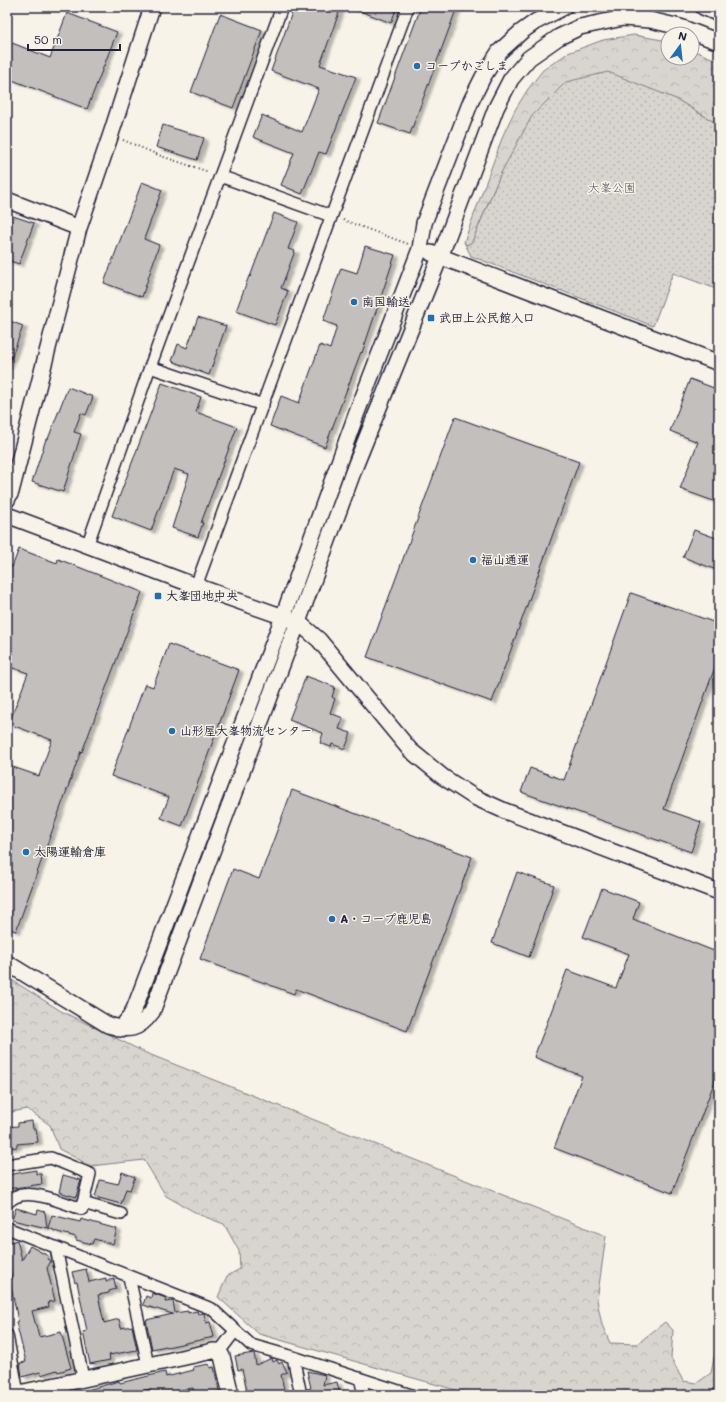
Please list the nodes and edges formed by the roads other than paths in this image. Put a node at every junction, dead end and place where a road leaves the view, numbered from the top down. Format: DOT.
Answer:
graph roads {
  1 [pos="152,7"];
  2 [pos="282,7"];
  3 [pos="408,7"];
  4 [pos="564,7"];
  5 [pos="703,7"];
  6 [pos="719,14"];
  7 [pos="719,42"];
  8 [pos="220,176"];
  9 [pos="7,200"];
  10 [pos="331,216"];
  11 [pos="79,228"];
  12 [pos="420,249"];
  13 [pos="440,257"];
  14 [pos="719,363"];
  15 [pos="150,367"];
  16 [pos="263,405"];
  17 [pos="7,500"];
  18 [pos="7,515"];
  19 [pos="87,546"];
  20 [pos="196,586"];
  21 [pos="283,617"];
  22 [pos="298,622"];
  23 [pos="719,892"];
  24 [pos="7,963"];
  25 [pos="120,1029"];
  26 [pos="7,1165"];
  27 [pos="7,1203"];
  28 [pos="83,1203"];
  29 [pos="121,1214"];
  30 [pos="7,1228"];
  31 [pos="56,1248"];
  32 [pos="129,1276"];
  33 [pos="236,1331"];
  34 [pos="7,1335"];
  35 [pos="219,1352"];
  36 [pos="293,1357"];
  37 [pos="148,1365"];
  38 [pos="83,1378"];
  39 [pos="360,1378"];
  40 [pos="14,1394"];
  41 [pos="230,1395"];
  42 [pos="301,1395"];
  43 [pos="364,1395"];
  44 [pos="411,1395"];
  1 -- 11 [label="street"];
  2 -- 8 [label="street"];
  3 -- 10 [label="street"];
  4 -- 12 [label="street"];
  5 -- 6 [label="street"];
  7 -- 13 [label="street"];
  8 -- 10 [label="street"];
  8 -- 15 [label="street"];
  9 -- 11 [label="street"];
  10 -- 16 [label="street"];
  11 -- 17 [label="street"];
  12 -- 13 [label="street"];
  12 -- 21 [label="street"];
  13 -- 14 [label="street"];
  13 -- 22 [label="street"];
  15 -- 16 [label="street"];
  15 -- 19 [label="street"];
  16 -- 20 [label="street"];
  18 -- 19 [label="street"];
  19 -- 20 [label="street"];
  20 -- 21 [label="street"];
  21 -- 22 [label="street"];
  21 -- 25 [label="street"];
  22 -- 23 [label="street"];
  22 -- 25 [label="street"];
  24 -- 25 [label="street"];
  26 -- 28 [label="street"];
  27 -- 28 [label="street"];
  28 -- 29 [label="street"];
  30 -- 31 [label="street"];
  31 -- 32 [label="street"];
  31 -- 38 [label="street"];
  32 -- 33 [label="street"];
  32 -- 37 [label="street"];
  33 -- 35 [label="street"];
  33 -- 36 [label="street"];
  34 -- 40 [label="street"];
  35 -- 37 [label="street"];
  35 -- 41 [label="street"];
  36 -- 39 [label="street"];
  36 -- 42 [label="street"];
  37 -- 38 [label="street"];
  38 -- 40 [label="street"];
  39 -- 43 [label="street"];
  39 -- 44 [label="street"];
}
